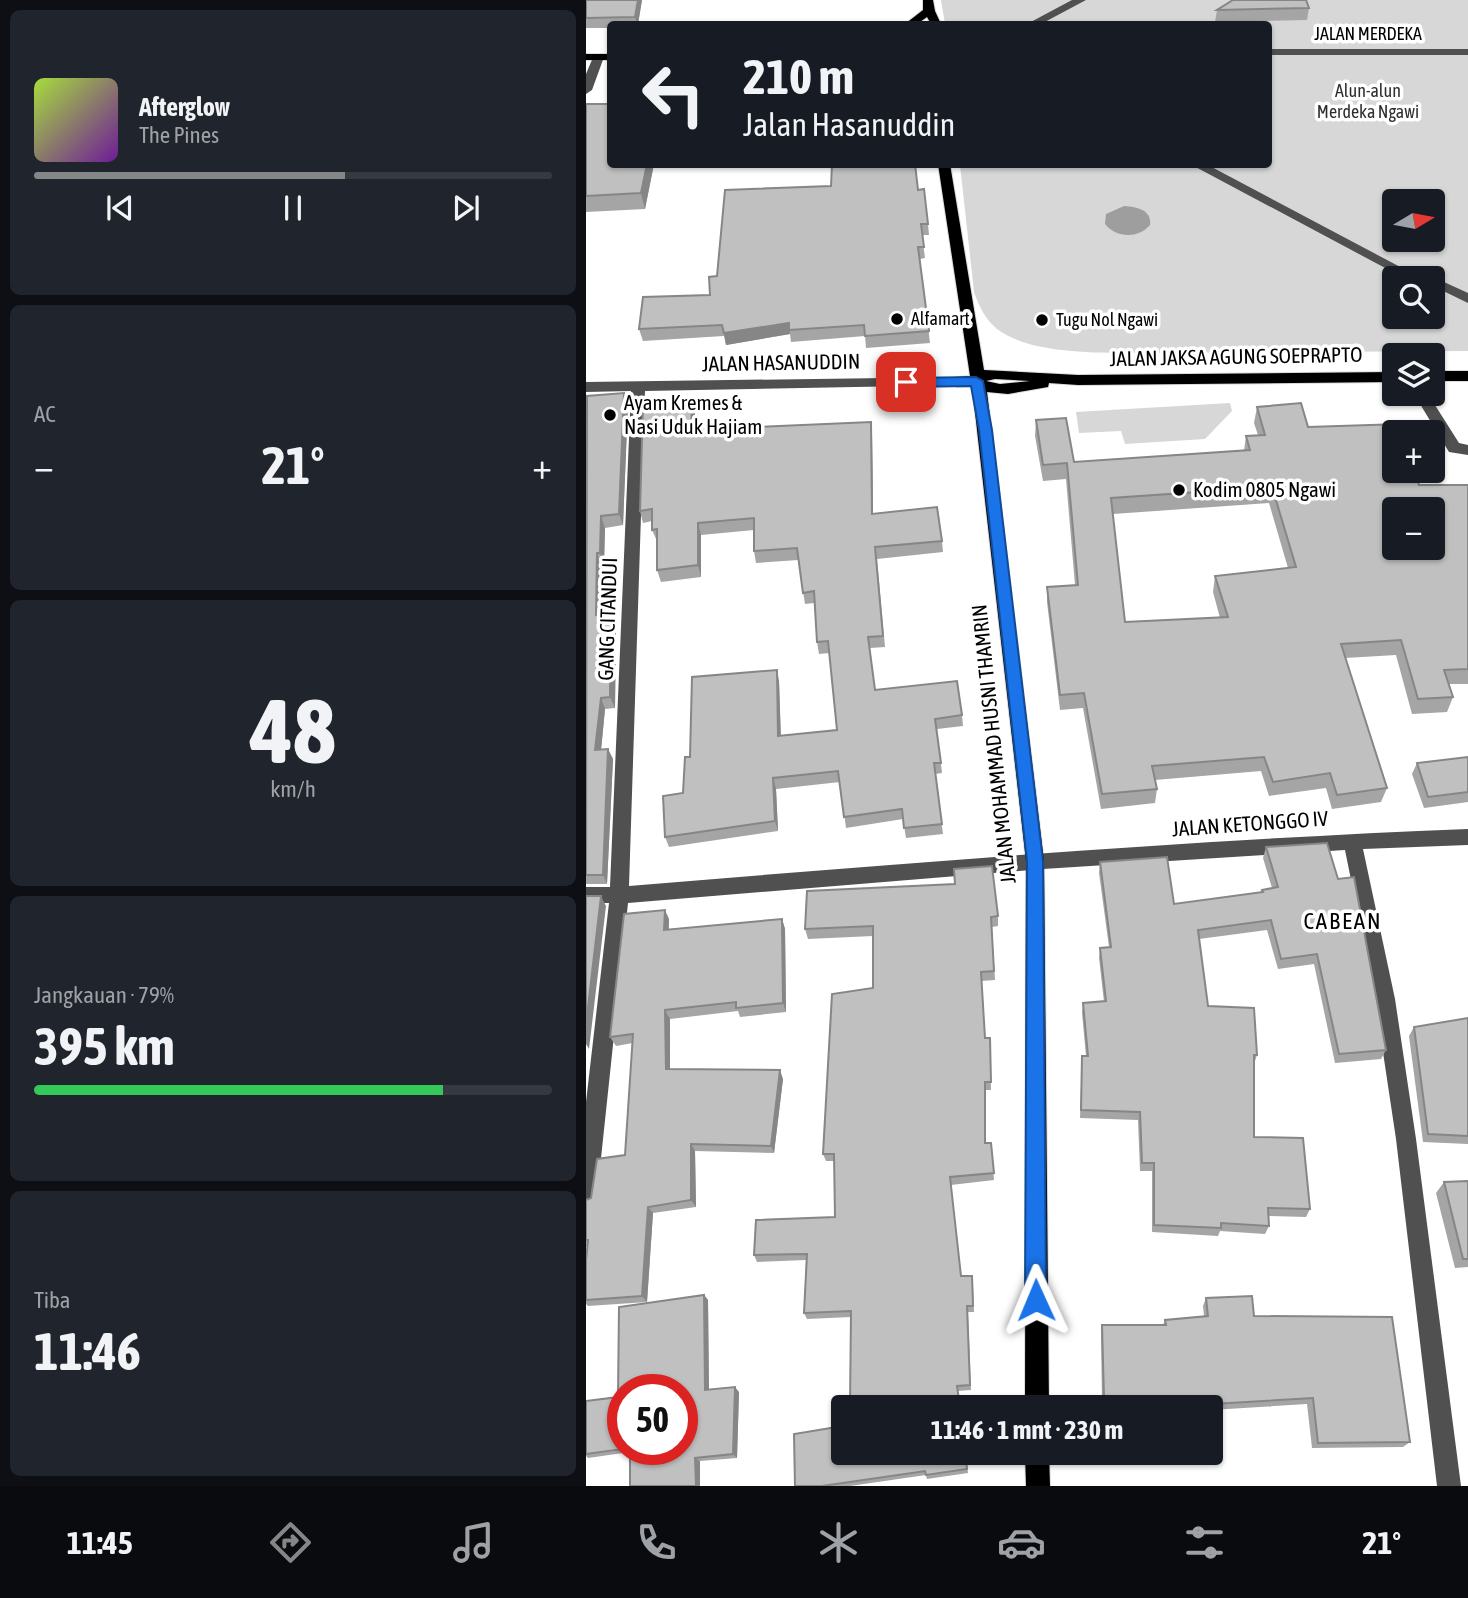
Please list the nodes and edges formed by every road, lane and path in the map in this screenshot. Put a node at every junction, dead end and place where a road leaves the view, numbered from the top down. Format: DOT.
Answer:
graph roads {
  1 [pos="1081,0"];
  2 [pos="1093,0"];
  3 [pos="928,5"];
  4 [pos="913,21"];
  5 [pos="1039,21"];
  6 [pos="1053,21"];
  7 [pos="1272,52"];
  8 [pos="1468,52"];
  9 [pos="598,57"];
  10 [pos="586,90"];
  11 [pos="944,168"];
  12 [pos="1204,168"];
  13 [pos="1219,168"];
  14 [pos="1391,266"];
  15 [pos="1406,266"];
  16 [pos="1445,287"];
  17 [pos="1445,294"];
  18 [pos="1468,299"];
  19 [pos="1468,306"];
  20 [pos="1445,376"];
  21 [pos="1468,376"];
  22 [pos="1382,377"];
  23 [pos="967,382"];
  24 [pos="638,386"];
  25 [pos="586,387"];
  26 [pos="1428,406"];
  27 [pos="1465,453"];
  28 [pos="1468,836"];
  29 [pos="1352,840"];
  30 [pos="1035,861"];
  31 [pos="586,895"];
  32 [pos="619,895"];
  33 [pos="586,1196"];
  34 [pos="1037,1395"];
  35 [pos="1037,1465"];
  36 [pos="1038,1486"];
  37 [pos="1449,1486"];
  1 -- 5 [label="street"];
  2 -- 6 [label="street"];
  3 -- 4 [label="main road"];
  7 -- 8 [label="street, JALAN MERDEKA"];
  9 -- 10 [label="street"];
  11 -- 23 [label="main road, JALAN MOHAMMAD HUSNI THAMRIN"];
  12 -- 14 [label="street"];
  13 -- 15 [label="street"];
  16 -- 18 [label="street"];
  17 -- 19 [label="street"];
  20 -- 21 [label="main road"];
  22 -- 23 [label="main road, JALAN JAKSA AGUNG SOEPRAPTO"];
  23 -- 24 [label="street, JALAN HASANUDDIN"];
  23 -- 30 [label="main road, JALAN MOHAMMAD HUSNI THAMRIN"];
  24 -- 25 [label="street, JALAN HASANUDDIN"];
  24 -- 32 [label="street, GANG CITANDUI"];
  26 -- 27 [label="street"];
  28 -- 29 [label="street, JALAN KETONGGO IV"];
  29 -- 30 [label="street, JALAN KETONGGO IV"];
  29 -- 37 [label="street"];
  30 -- 32 [label="street, JALAN KETONGGO IV"];
  30 -- 34 [label="main road, JALAN MOHAMMAD HUSNI THAMRIN"];
  31 -- 32 [label="street, JALAN KETONGGO IV"];
  32 -- 33 [label="street, GANG CITANDUI"];
  35 -- 36 [label="main road"];
}
